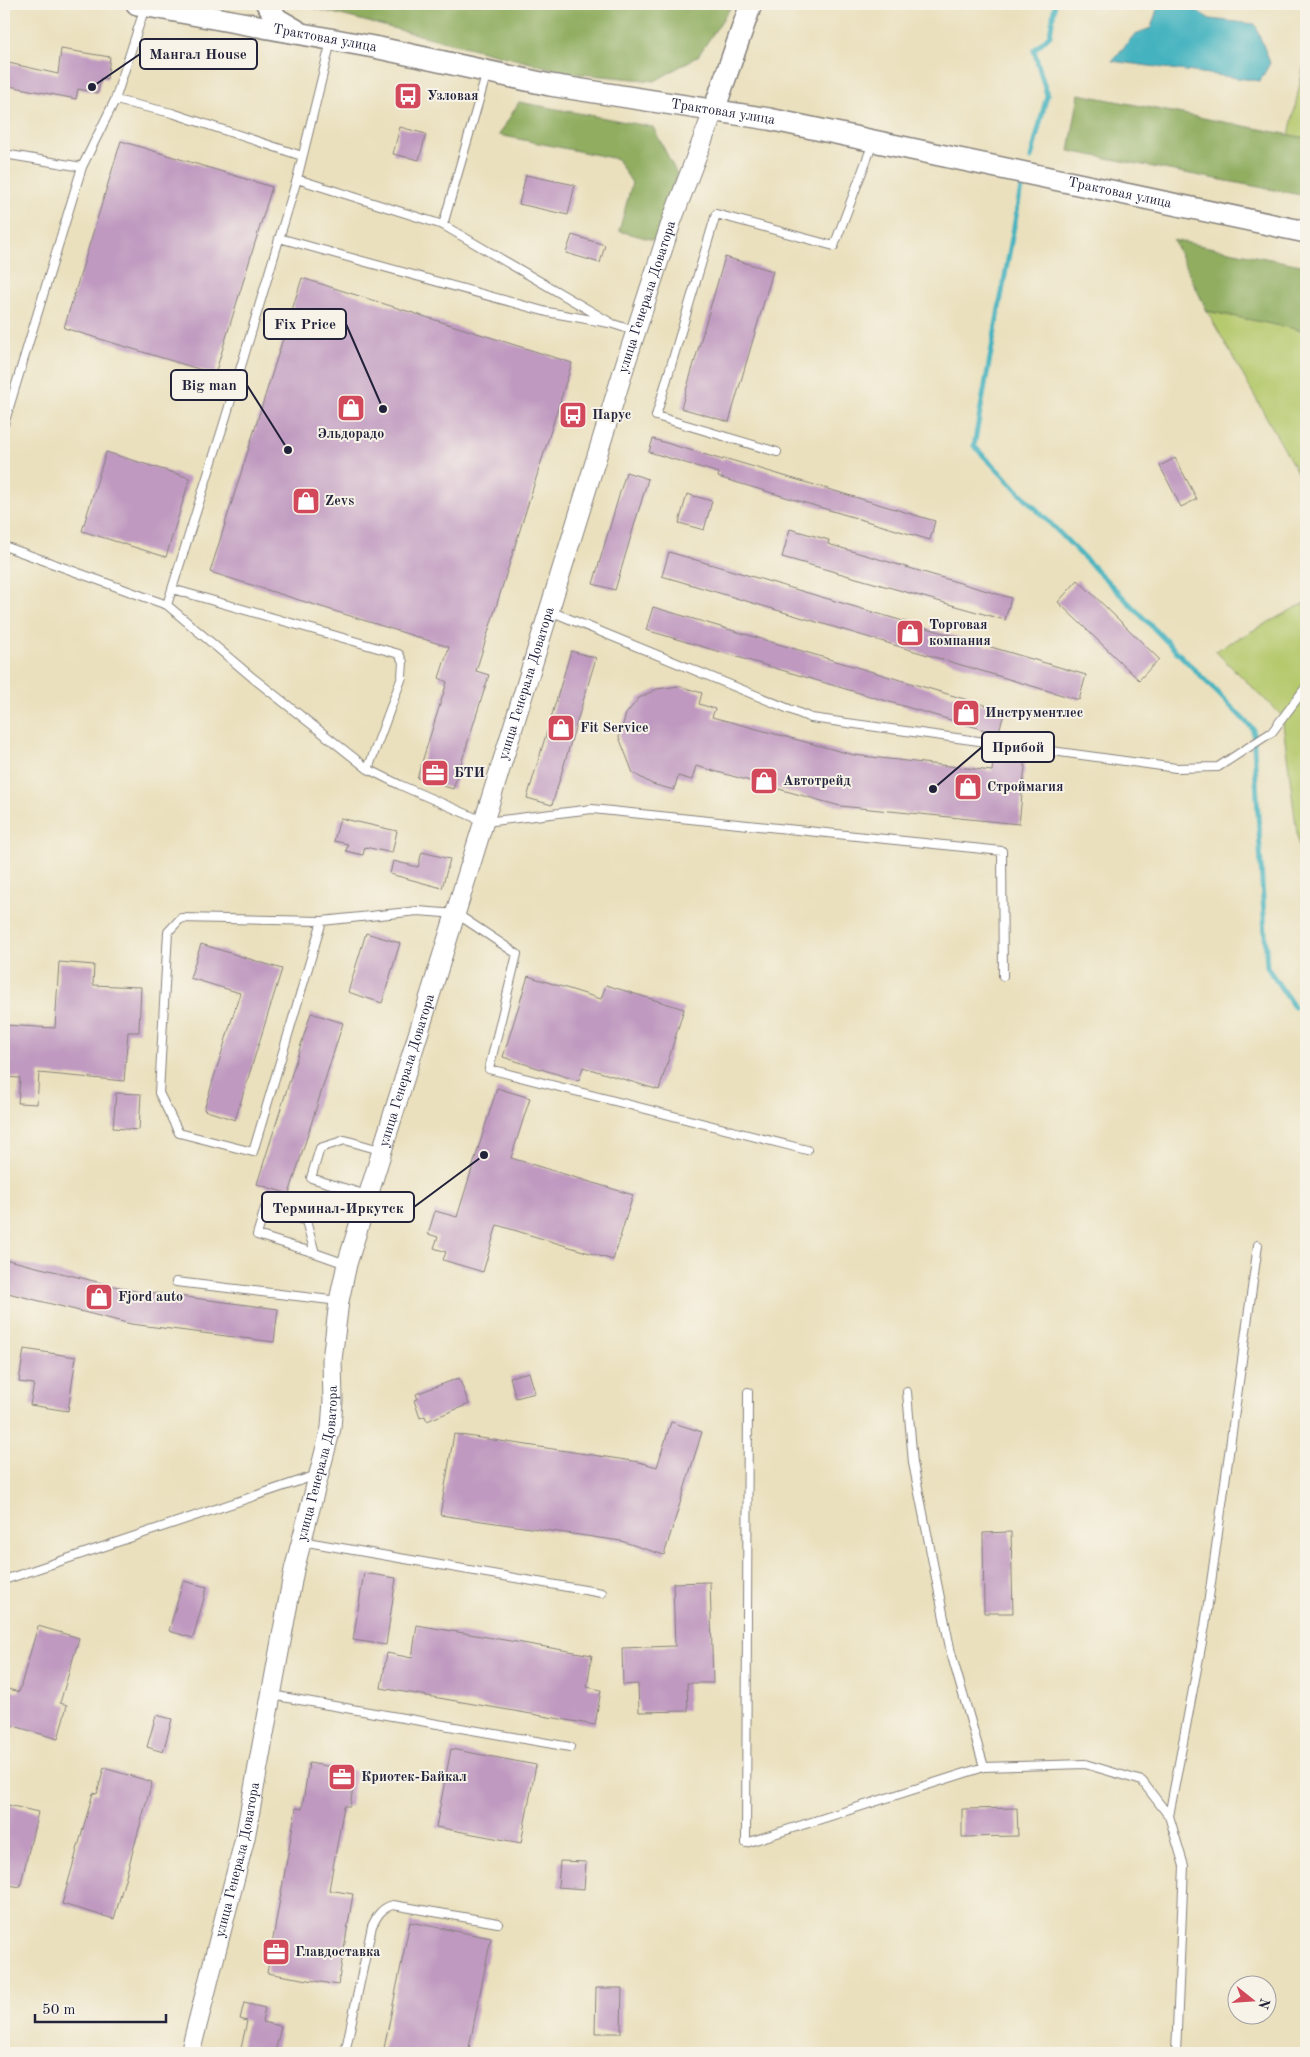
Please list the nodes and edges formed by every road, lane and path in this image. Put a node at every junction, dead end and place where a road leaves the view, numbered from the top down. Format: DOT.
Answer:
graph roads {
  1 [pos="267,4"];
  2 [pos="751,4"];
  3 [pos="142,5"];
  4 [pos="307,36"];
  5 [pos="331,39"];
  6 [pos="488,72"];
  7 [pos="115,100"];
  8 [pos="714,110"];
  9 [pos="873,141"];
  10 [pos="4,154"];
  11 [pos="302,156"];
  12 [pos="82,167"];
  13 [pos="297,179"];
  14 [pos="443,225"];
  15 [pos="1306,232"];
  16 [pos="279,238"];
  17 [pos="614,324"];
  18 [pos="637,332"];
  19 [pos="8,397"];
  20 [pos="4,424"];
  21 [pos="777,452"];
  22 [pos="4,546"];
  23 [pos="172,589"];
  24 [pos="167,605"];
  25 [pos="550,611"];
  26 [pos="1306,687"];
  27 [pos="368,769"];
  28 [pos="485,822"];
  29 [pos="457,914"];
  30 [pos="322,921"];
  31 [pos="1003,976"];
  32 [pos="807,1150"];
  33 [pos="383,1152"];
  34 [pos="369,1196"];
  35 [pos="1258,1245"];
  36 [pos="315,1253"];
  37 [pos="347,1264"];
  38 [pos="176,1282"];
  39 [pos="339,1301"];
  40 [pos="748,1392"];
  41 [pos="907,1392"];
  42 [pos="319,1474"];
  43 [pos="301,1541"];
  44 [pos="4,1580"];
  45 [pos="602,1593"];
  46 [pos="271,1695"];
  47 [pos="570,1747"];
  48 [pos="984,1767"];
  49 [pos="1170,1816"];
  50 [pos="498,1922"];
  51 [pos="190,2053"];
  52 [pos="345,2053"];
  53 [pos="1176,2053"];
  1 -- 4 [label="main road"];
  2 -- 8 [label="main road"];
  3 -- 4 [label="main road, Трактовая улица"];
  3 -- 7 [label="lane"];
  4 -- 5 [label="main road, Трактовая улица"];
  5 -- 6 [label="main road, Трактовая улица"];
  5 -- 11 [label="lane"];
  6 -- 8 [label="main road, Трактовая улица"];
  6 -- 14 [label="lane"];
  7 -- 11 [label="lane"];
  7 -- 12 [label="lane"];
  8 -- 9 [label="main road, Трактовая улица"];
  8 -- 18 [label="street, улица Генерала Доватора"];
  9 -- 15 [label="main road, Трактовая улица"];
  9 -- 21 [label="lane"];
  10 -- 12 [label="lane"];
  11 -- 13 [label="lane"];
  12 -- 19 [label="lane"];
  13 -- 14 [label="lane"];
  13 -- 16 [label="lane"];
  14 -- 17 [label="lane"];
  16 -- 17 [label="lane"];
  16 -- 23 [label="lane"];
  17 -- 18 [label="lane"];
  18 -- 25 [label="street, улица Генерала Доватора"];
  19 -- 20 [label="lane"];
  22 -- 24 [label="lane"];
  23 -- 24 [label="lane"];
  23 -- 27 [label="lane"];
  24 -- 27 [label="lane"];
  25 -- 26 [label="lane"];
  25 -- 28 [label="street, улица Генерала Доватора"];
  27 -- 28 [label="lane"];
  28 -- 29 [label="street, улица Генерала Доватора"];
  28 -- 31 [label="lane"];
  29 -- 30 [label="lane"];
  29 -- 32 [label="lane"];
  29 -- 33 [label="street, улица Генерала Доватора"];
  30 -- 30 [label="lane"];
  33 -- 34 [label="street, улица Генерала Доватора"];
  33 -- 34 [label="lane"];
  34 -- 37 [label="street, улица Генерала Доватора"];
  35 -- 49 [label="lane"];
  36 -- 36 [label="lane"];
  36 -- 37 [label="lane"];
  37 -- 39 [label="street, улица Генерала Доватора"];
  38 -- 39 [label="lane"];
  39 -- 42 [label="street, улица Генерала Доватора"];
  40 -- 48 [label="lane"];
  41 -- 48 [label="lane"];
  42 -- 43 [label="street, улица Генерала Доватора"];
  42 -- 44 [label="lane"];
  43 -- 45 [label="lane"];
  43 -- 46 [label="street, улица Генерала Доватора"];
  46 -- 47 [label="lane"];
  46 -- 51 [label="street, улица Генерала Доватора"];
  48 -- 49 [label="lane"];
  49 -- 53 [label="lane"];
  50 -- 52 [label="lane"];
}
